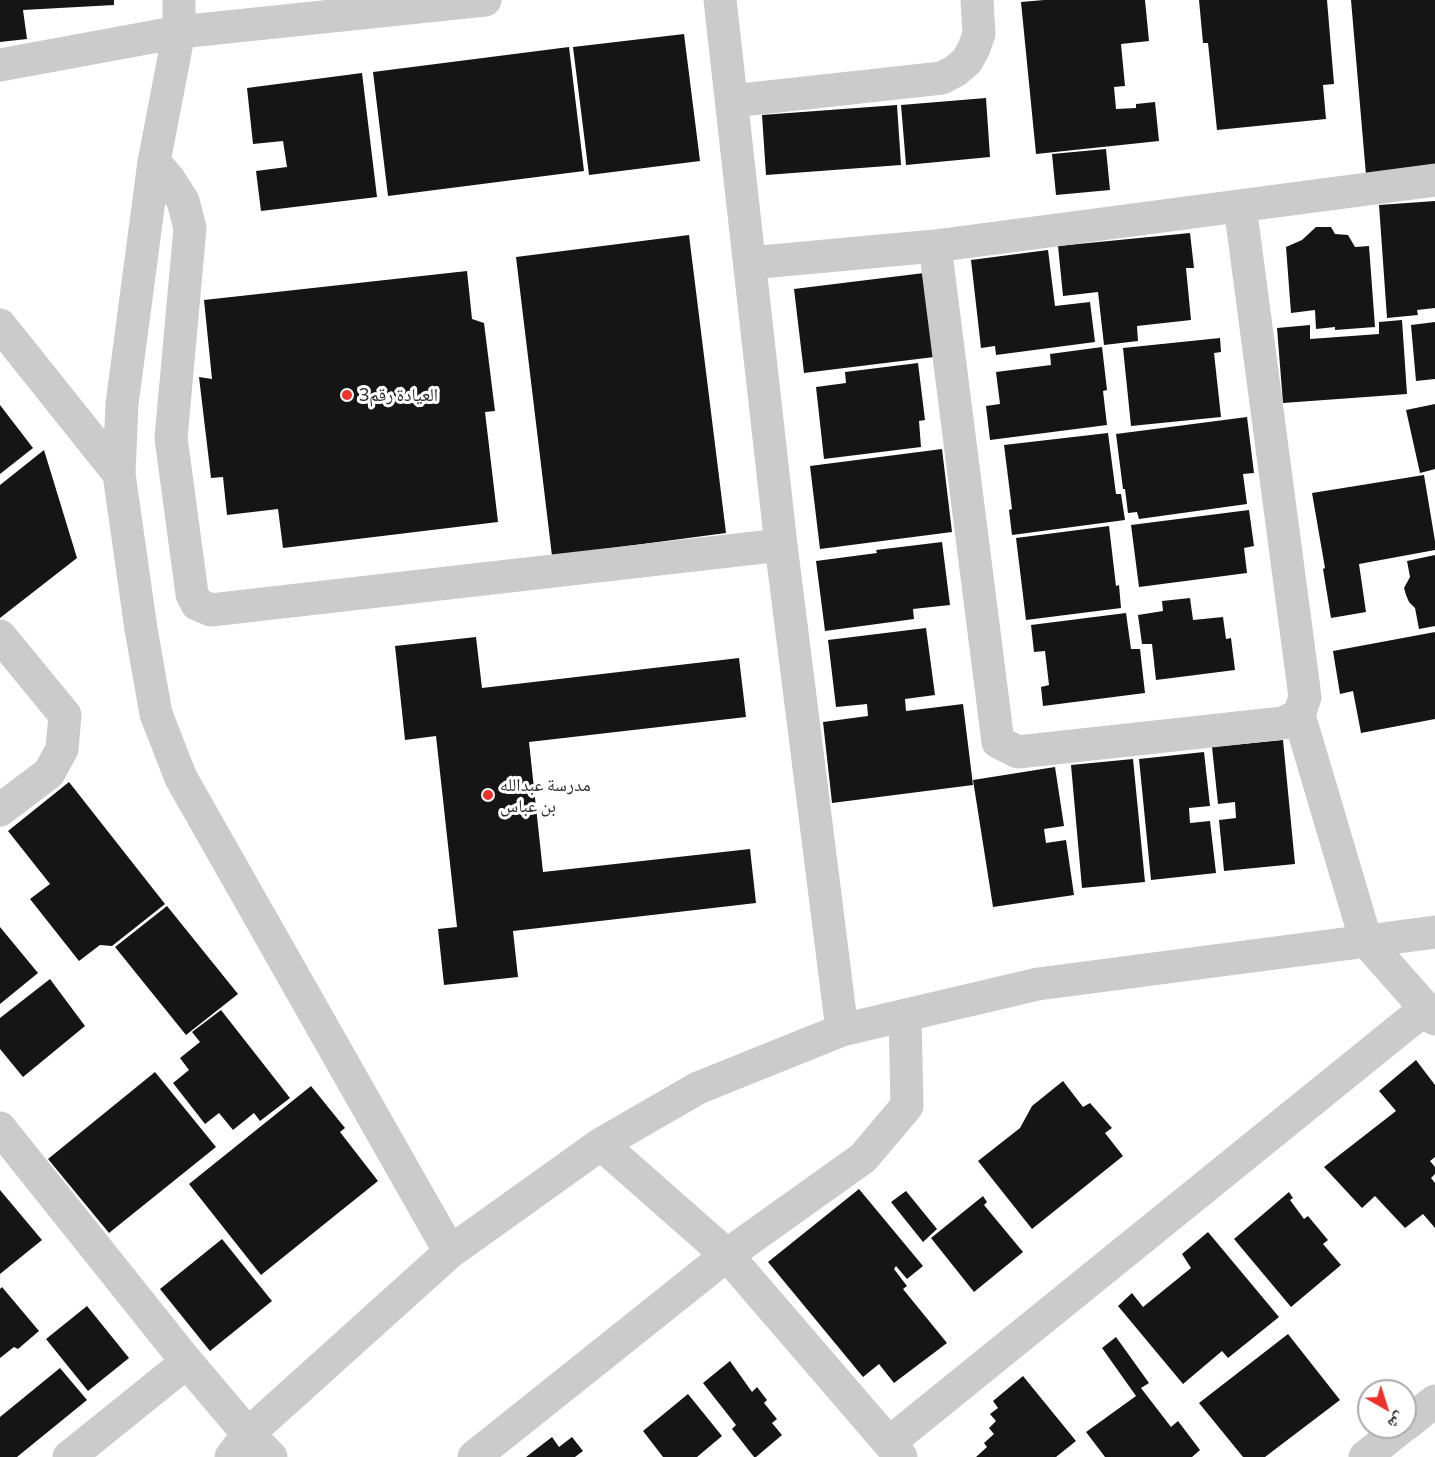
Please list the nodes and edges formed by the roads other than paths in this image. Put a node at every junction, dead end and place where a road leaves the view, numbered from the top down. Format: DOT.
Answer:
graph roads {
  1 [pos="485,0"];
  2 [pos="720,0"];
  3 [pos="977,0"];
  4 [pos="179,16"];
  5 [pos="0,65"];
  6 [pos="732,101"];
  7 [pos="154,162"];
  8 [pos="1435,180"];
  9 [pos="1240,206"];
  10 [pos="935,246"];
  11 [pos="750,263"];
  12 [pos="0,325"];
  13 [pos="119,474"];
  14 [pos="782,545"];
  15 [pos="0,636"];
  16 [pos="1299,715"];
  17 [pos="0,810"];
  18 [pos="1435,932"];
  19 [pos="1366,941"];
  20 [pos="1430,1014"];
  21 [pos="905,1015"];
  22 [pos="842,1030"];
  23 [pos="0,1128"];
  24 [pos="601,1144"];
  25 [pos="450,1252"];
  26 [pos="726,1255"];
  27 [pos="187,1362"];
  28 [pos="1435,1401"];
  29 [pos="1417,1416"];
  30 [pos="1388,1439"];
  31 [pos="250,1449"];
  32 [pos="895,1450"];
  33 [pos="69,1457"];
  34 [pos="474,1457"];
  35 [pos="1365,1457"];
  1 -- 4 [label="street"];
  2 -- 6 [label="street"];
  3 -- 6 [label="street"];
  4 -- 5 [label="street"];
  4 -- 7 [label="street"];
  6 -- 11 [label="street"];
  7 -- 13 [label="street"];
  7 -- 14 [label="street"];
  8 -- 9 [label="street"];
  9 -- 10 [label="street"];
  9 -- 16 [label="street"];
  10 -- 11 [label="street"];
  10 -- 16 [label="street"];
  11 -- 14 [label="street"];
  12 -- 13 [label="street"];
  13 -- 25 [label="street"];
  14 -- 22 [label="street"];
  15 -- 17 [label="street"];
  16 -- 19 [label="street"];
  18 -- 19 [label="street"];
  19 -- 20 [label="street"];
  19 -- 21 [label="street"];
  20 -- 32 [label="street"];
  21 -- 22 [label="street"];
  21 -- 26 [label="street"];
  22 -- 24 [label="street"];
  23 -- 27 [label="street"];
  24 -- 25 [label="street"];
  24 -- 26 [label="street"];
  25 -- 31 [label="street"];
  26 -- 32 [label="street"];
  26 -- 34 [label="street"];
  27 -- 31 [label="street"];
  27 -- 33 [label="street"];
  28 -- 29 [label="street"];
  30 -- 35 [label="street"];
}
